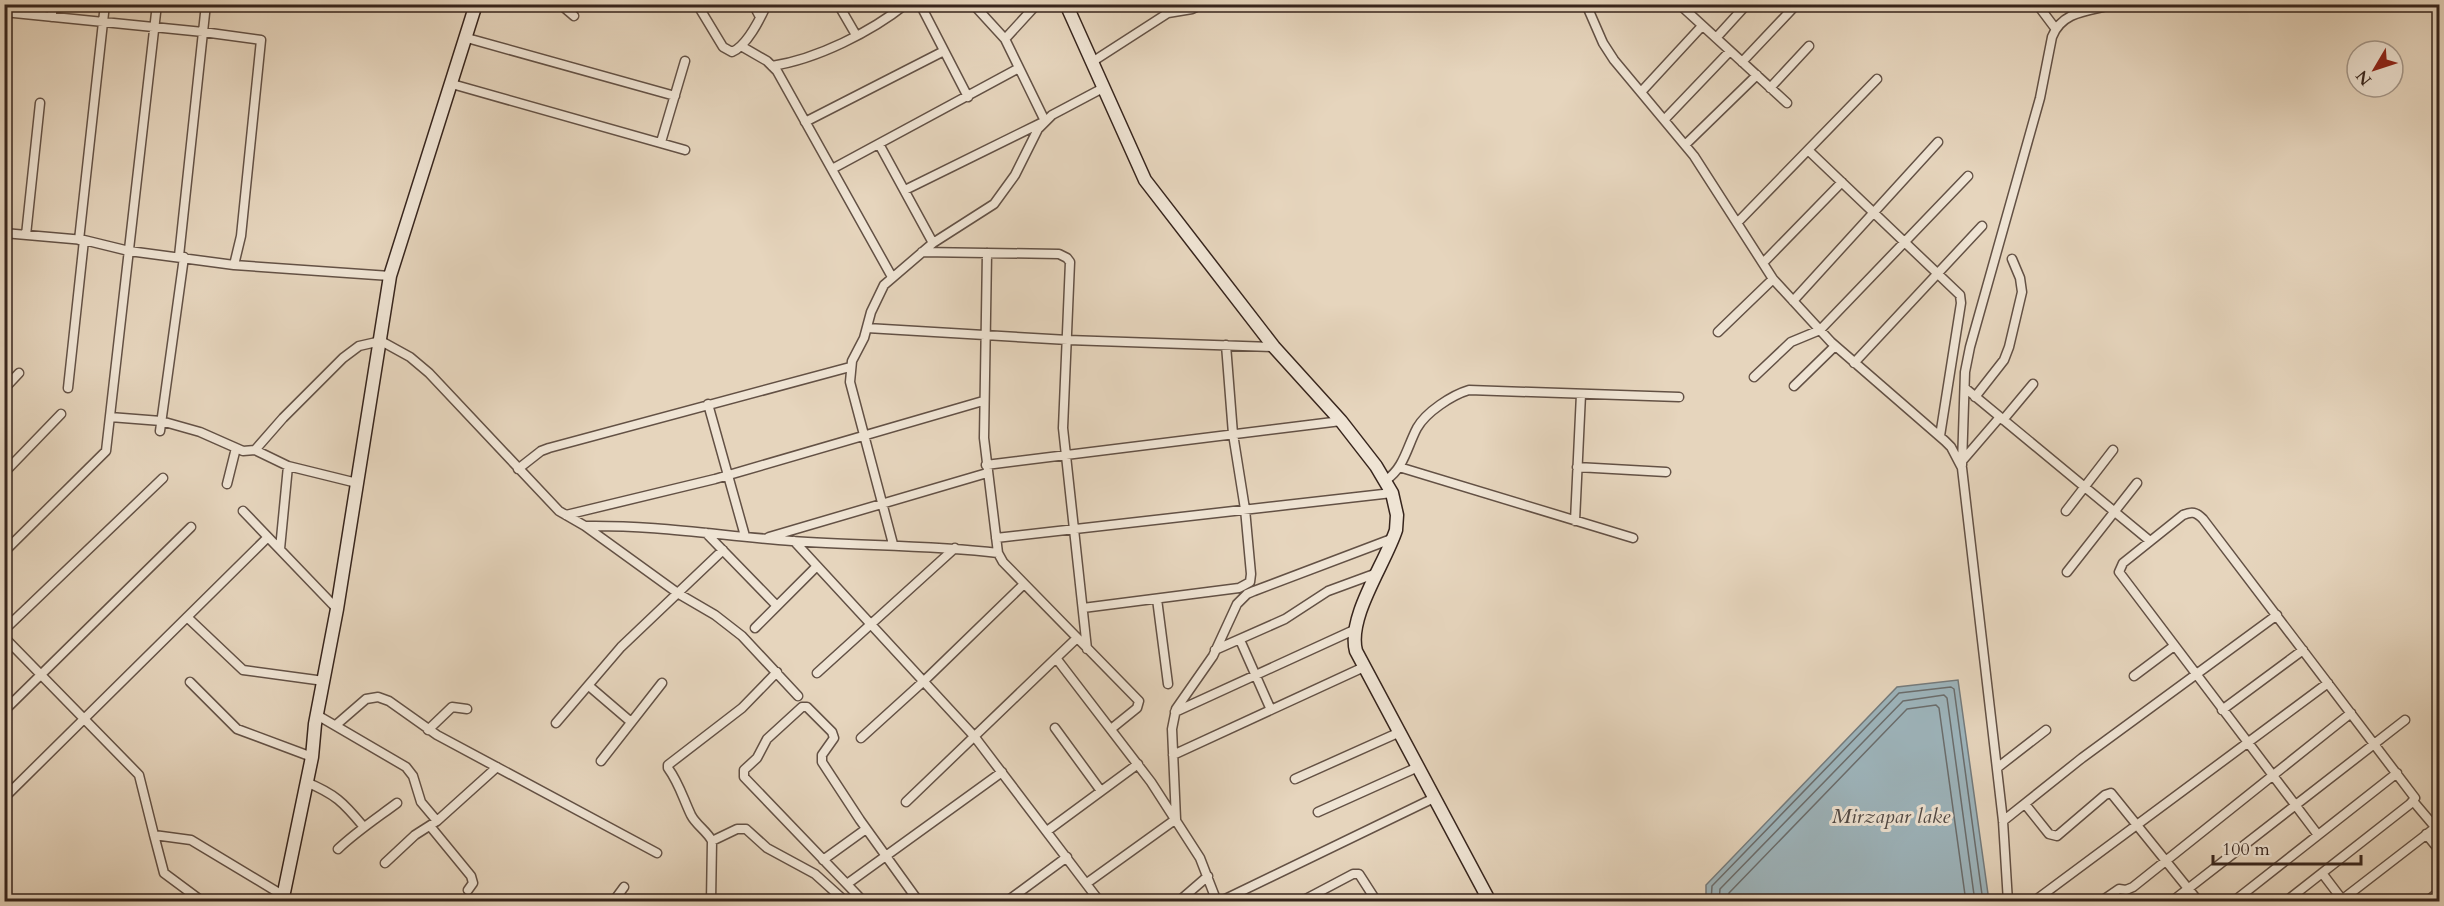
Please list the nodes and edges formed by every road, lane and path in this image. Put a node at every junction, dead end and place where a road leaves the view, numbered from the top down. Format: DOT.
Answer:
graph roads {
  1 [pos="52,4"];
  2 [pos="105,4"];
  3 [pos="157,4"];
  4 [pos="206,4"];
  5 [pos="476,4"];
  6 [pos="560,4"];
  7 [pos="697,4"];
  8 [pos="753,4"];
  9 [pos="767,4"];
  10 [pos="838,4"];
  11 [pos="920,4"];
  12 [pos="1037,4"];
  13 [pos="1066,4"];
  14 [pos="1202,4"];
  15 [pos="1586,4"];
  16 [pos="1679,4"];
  17 [pos="1747,4"];
  18 [pos="2037,4"];
  19 [pos="2116,4"];
  20 [pos="975,5"];
  21 [pos="899,6"];
  22 [pos="1795,6"];
  23 [pos="2086,8"];
  24 [pos="4,12"];
  25 [pos="574,16"];
  26 [pos="52,17"];
  27 [pos="760,17"];
  28 [pos="103,22"];
  29 [pos="1702,26"];
  30 [pos="154,27"];
  31 [pos="2055,28"];
  32 [pos="203,32"];
  33 [pos="856,35"];
  34 [pos="467,38"];
  35 [pos="1716,38"];
  36 [pos="1005,39"];
  37 [pos="741,46"];
  38 [pos="1809,46"];
  39 [pos="944,51"];
  40 [pos="1730,51"];
  41 [pos="685,61"];
  42 [pos="1092,62"];
  43 [pos="1742,62"];
  44 [pos="772,66"];
  45 [pos="1019,68"];
  46 [pos="1757,75"];
  47 [pos="1876,79"];
  48 [pos="452,84"];
  49 [pos="1103,88"];
  50 [pos="1770,88"];
  51 [pos="1641,92"];
  52 [pos="675,96"];
  53 [pos="968,97"];
  54 [pos="40,103"];
  55 [pos="1787,103"];
  56 [pos="1665,119"];
  57 [pos="1045,121"];
  58 [pos="805,122"];
  59 [pos="1938,141"];
  60 [pos="661,142"];
  61 [pos="879,144"];
  62 [pos="1685,145"];
  63 [pos="684,150"];
  64 [pos="1808,150"];
  65 [pos="832,169"];
  66 [pos="1968,176"];
  67 [pos="1842,182"];
  68 [pos="905,190"];
  69 [pos="1873,212"];
  70 [pos="1737,223"];
  71 [pos="1982,226"];
  72 [pos="4,233"];
  73 [pos="26,235"];
  74 [pos="82,240"];
  75 [pos="1904,242"];
  76 [pos="933,243"];
  77 [pos="129,251"];
  78 [pos="922,252"];
  79 [pos="987,253"];
  80 [pos="182,257"];
  81 [pos="2012,259"];
  82 [pos="1762,263"];
  83 [pos="234,265"];
  84 [pos="1938,274"];
  85 [pos="390,276"];
  86 [pos="892,277"];
  87 [pos="1773,279"];
  88 [pos="1793,300"];
  89 [pos="867,328"];
  90 [pos="1820,330"];
  91 [pos="1718,332"];
  92 [pos="987,335"];
  93 [pos="1068,340"];
  94 [pos="381,341"];
  95 [pos="1226,345"];
  96 [pos="1835,346"];
  97 [pos="1274,347"];
  98 [pos="1854,363"];
  99 [pos="850,367"];
  100 [pos="20,374"];
  101 [pos="1754,377"];
  102 [pos="2033,384"];
  103 [pos="1794,386"];
  104 [pos="68,388"];
  105 [pos="1965,388"];
  106 [pos="4,389"];
  107 [pos="1581,394"];
  108 [pos="1679,397"];
  109 [pos="1975,397"];
  110 [pos="983,401"];
  111 [pos="708,404"];
  112 [pos="62,414"];
  113 [pos="110,417"];
  114 [pos="2002,419"];
  115 [pos="161,421"];
  116 [pos="1341,421"];
  117 [pos="160,431"];
  118 [pos="1233,434"];
  119 [pos="863,435"];
  120 [pos="1940,436"];
  121 [pos="236,448"];
  122 [pos="255,450"];
  123 [pos="2113,450"];
  124 [pos="1066,456"];
  125 [pos="1963,464"];
  126 [pos="288,466"];
  127 [pos="1400,467"];
  128 [pos="1577,467"];
  129 [pos="518,469"];
  130 [pos="986,469"];
  131 [pos="1666,472"];
  132 [pos="4,473"];
  133 [pos="729,475"];
  134 [pos="163,478"];
  135 [pos="1386,480"];
  136 [pos="357,483"];
  137 [pos="2137,483"];
  138 [pos="227,484"];
  139 [pos="2085,487"];
  140 [pos="1392,493"];
  141 [pos="882,504"];
  142 [pos="1245,508"];
  143 [pos="243,511"];
  144 [pos="2066,511"];
  145 [pos="2115,511"];
  146 [pos="566,515"];
  147 [pos="1575,521"];
  148 [pos="585,526"];
  149 [pos="191,527"];
  150 [pos="1074,530"];
  151 [pos="706,533"];
  152 [pos="745,536"];
  153 [pos="268,537"];
  154 [pos="1394,537"];
  155 [pos="764,538"];
  156 [pos="996,538"];
  157 [pos="1633,538"];
  158 [pos="794,541"];
  159 [pos="2150,541"];
  160 [pos="893,544"];
  161 [pos="955,548"];
  162 [pos="280,549"];
  163 [pos="723,550"];
  164 [pos="4,552"];
  165 [pos="998,553"];
  166 [pos="817,566"];
  167 [pos="2067,572"];
  168 [pos="1378,573"];
  169 [pos="1024,584"];
  170 [pos="679,594"];
  171 [pos="1157,598"];
  172 [pos="777,606"];
  173 [pos="1083,608"];
  174 [pos="337,609"];
  175 [pos="2277,615"];
  176 [pos="187,617"];
  177 [pos="871,624"];
  178 [pos="755,628"];
  179 [pos="4,630"];
  180 [pos="1354,630"];
  181 [pos="4,637"];
  182 [pos="1077,638"];
  183 [pos="1240,640"];
  184 [pos="2174,646"];
  185 [pos="1087,649"];
  186 [pos="1215,650"];
  187 [pos="2303,650"];
  188 [pos="1056,658"];
  189 [pos="1365,667"];
  190 [pos="777,672"];
  191 [pos="817,673"];
  192 [pos="40,674"];
  193 [pos="1256,675"];
  194 [pos="2134,676"];
  195 [pos="2196,676"];
  196 [pos="925,680"];
  197 [pos="324,681"];
  198 [pos="190,682"];
  199 [pos="2328,682"];
  200 [pos="662,683"];
  201 [pos="1168,684"];
  202 [pos="589,686"];
  203 [pos="798,696"];
  204 [pos="467,709"];
  205 [pos="1271,710"];
  206 [pos="2222,710"];
  207 [pos="4,711"];
  208 [pos="1175,712"];
  209 [pos="2351,713"];
  210 [pos="317,715"];
  211 [pos="83,718"];
  212 [pos="2405,720"];
  213 [pos="631,722"];
  214 [pos="556,723"];
  215 [pos="336,725"];
  216 [pos="1055,728"];
  217 [pos="1111,729"];
  218 [pos="428,730"];
  219 [pos="2046,730"];
  220 [pos="1400,732"];
  221 [pos="974,736"];
  222 [pos="861,738"];
  223 [pos="2248,744"];
  224 [pos="2375,744"];
  225 [pos="1173,755"];
  226 [pos="312,757"];
  227 [pos="601,761"];
  228 [pos="1138,764"];
  229 [pos="497,767"];
  230 [pos="1418,767"];
  231 [pos="1997,768"];
  232 [pos="1002,772"];
  233 [pos="2397,772"];
  234 [pos="2271,776"];
  235 [pos="1295,779"];
  236 [pos="306,782"];
  237 [pos="1101,791"];
  238 [pos="4,798"];
  239 [pos="1434,798"];
  240 [pos="2413,801"];
  241 [pos="906,802"];
  242 [pos="397,803"];
  243 [pos="2025,804"];
  244 [pos="2295,806"];
  245 [pos="1318,812"];
  246 [pos="1176,819"];
  247 [pos="2003,821"];
  248 [pos="434,823"];
  249 [pos="2138,825"];
  250 [pos="363,826"];
  251 [pos="2437,826"];
  252 [pos="866,829"];
  253 [pos="1047,831"];
  254 [pos="2426,834"];
  255 [pos="154,835"];
  256 [pos="2318,835"];
  257 [pos="712,841"];
  258 [pos="338,849"];
  259 [pos="2439,851"];
  260 [pos="657,853"];
  261 [pos="1066,856"];
  262 [pos="887,857"];
  263 [pos="824,860"];
  264 [pos="2166,860"];
  265 [pos="385,863"];
  266 [pos="2322,873"];
  267 [pos="1208,876"];
  268 [pos="1087,883"];
  269 [pos="847,884"];
  270 [pos="624,887"];
  271 [pos="2189,889"];
  272 [pos="468,890"];
  273 [pos="2439,891"];
  274 [pos="284,899"];
  275 [pos="708,900"];
  276 [pos="2342,901"];
  277 [pos="202,902"];
  278 [pos="613,902"];
  279 [pos="846,902"];
  280 [pos="864,902"];
  281 [pos="919,902"];
  282 [pos="1006,902"];
  283 [pos="1101,902"];
  284 [pos="1178,902"];
  285 [pos="1218,902"];
  286 [pos="1300,902"];
  287 [pos="1377,902"];
  288 [pos="1490,902"];
  289 [pos="2008,902"];
  290 [pos="2033,902"];
  291 [pos="2100,902"];
  292 [pos="2171,902"];
  293 [pos="2199,902"];
  294 [pos="2233,902"];
  295 [pos="2285,902"];
  296 [pos="2426,902"];
  1 -- 26 [label="street"];
  2 -- 28 [label="street"];
  3 -- 30 [label="street"];
  4 -- 32 [label="street"];
  5 -- 34 [label="street"];
  6 -- 25 [label="street"];
  7 -- 37 [label="street"];
  8 -- 27 [label="street"];
  9 -- 27 [label="street"];
  10 -- 33 [label="street"];
  11 -- 39 [label="street"];
  12 -- 36 [label="street"];
  13 -- 42 [label="street"];
  14 -- 42 [label="street"];
  15 -- 51 [label="street"];
  16 -- 29 [label="street"];
  17 -- 35 [label="street"];
  18 -- 31 [label="street"];
  19 -- 23 [label="street"];
  20 -- 36 [label="street"];
  21 -- 33 [label="street"];
  22 -- 43 [label="street"];
  23 -- 31 [label="street"];
  24 -- 26 [label="street"];
  26 -- 28 [label="street"];
  27 -- 37 [label="street"];
  28 -- 30 [label="street"];
  28 -- 74 [label="street"];
  29 -- 35 [label="street"];
  29 -- 51 [label="street"];
  30 -- 32 [label="street"];
  30 -- 77 [label="street"];
  31 -- 105 [label="street"];
  32 -- 80 [label="street"];
  32 -- 83 [label="street"];
  33 -- 44 [label="street"];
  34 -- 48 [label="street"];
  34 -- 52 [label="street"];
  35 -- 40 [label="street"];
  36 -- 45 [label="street"];
  37 -- 44 [label="street"];
  38 -- 50 [label="street"];
  39 -- 53 [label="street"];
  39 -- 58 [label="street"];
  40 -- 43 [label="street"];
  40 -- 56 [label="street"];
  41 -- 52 [label="street"];
  42 -- 49 [label="street"];
  43 -- 46 [label="street"];
  44 -- 58 [label="street"];
  45 -- 53 [label="street"];
  45 -- 57 [label="street"];
  46 -- 50 [label="street"];
  46 -- 62 [label="street"];
  47 -- 64 [label="street"];
  48 -- 60 [label="street"];
  48 -- 85 [label="street"];
  49 -- 57 [label="street"];
  49 -- 97 [label="street"];
  50 -- 55 [label="street"];
  51 -- 56 [label="street"];
  52 -- 60 [label="street"];
  53 -- 61 [label="street"];
  54 -- 73 [label="street"];
  56 -- 62 [label="street"];
  57 -- 68 [label="street"];
  57 -- 76 [label="street"];
  58 -- 65 [label="street"];
  59 -- 69 [label="street"];
  60 -- 63 [label="street"];
  61 -- 65 [label="street"];
  61 -- 68 [label="street"];
  62 -- 70 [label="street"];
  64 -- 67 [label="street"];
  64 -- 70 [label="street"];
  65 -- 86 [label="street"];
  66 -- 75 [label="street"];
  67 -- 69 [label="street"];
  67 -- 82 [label="street"];
  68 -- 76 [label="street"];
  69 -- 75 [label="street"];
  69 -- 88 [label="street"];
  70 -- 82 [label="street"];
  71 -- 84 [label="street"];
  72 -- 73 [label="street"];
  73 -- 74 [label="street"];
  74 -- 77 [label="street"];
  74 -- 104 [label="street"];
  75 -- 84 [label="street"];
  75 -- 90 [label="street"];
  76 -- 78 [label="street"];
  77 -- 80 [label="street"];
  77 -- 113 [label="street"];
  78 -- 79 [label="street"];
  78 -- 86 [label="street"];
  79 -- 92 [label="street"];
  79 -- 93 [label="street"];
  80 -- 83 [label="street"];
  80 -- 115 [label="street"];
  81 -- 109 [label="street"];
  82 -- 87 [label="street"];
  83 -- 85 [label="street"];
  84 -- 98 [label="street"];
  84 -- 120 [label="street"];
  85 -- 94 [label="street"];
  86 -- 89 [label="street"];
  87 -- 88 [label="street"];
  87 -- 91 [label="street"];
  88 -- 90 [label="street"];
  89 -- 92 [label="street"];
  89 -- 99 [label="street"];
  90 -- 96 [label="street"];
  90 -- 101 [label="street"];
  92 -- 93 [label="street"];
  92 -- 110 [label="street"];
  93 -- 95 [label="street"];
  93 -- 124 [label="street"];
  94 -- 122 [label="street"];
  94 -- 129 [label="street"];
  94 -- 136 [label="street"];
  95 -- 97 [label="street"];
  95 -- 118 [label="street"];
  96 -- 98 [label="street"];
  96 -- 103 [label="street"];
  97 -- 116 [label="street"];
  98 -- 120 [label="street"];
  99 -- 111 [label="street"];
  99 -- 119 [label="street"];
  100 -- 106 [label="street"];
  102 -- 114 [label="street"];
  105 -- 109 [label="street"];
  105 -- 125 [label="street"];
  107 -- 108 [label="street"];
  107 -- 127 [label="street"];
  107 -- 128 [label="street"];
  109 -- 114 [label="street"];
  110 -- 119 [label="street"];
  110 -- 130 [label="street"];
  111 -- 129 [label="street"];
  111 -- 133 [label="street"];
  112 -- 132 [label="street"];
  113 -- 115 [label="street"];
  113 -- 164 [label="street"];
  114 -- 125 [label="street"];
  114 -- 139 [label="street"];
  115 -- 117 [label="street"];
  115 -- 121 [label="street"];
  116 -- 118 [label="street"];
  116 -- 135 [label="street"];
  118 -- 124 [label="street"];
  118 -- 142 [label="street"];
  119 -- 133 [label="street"];
  119 -- 141 [label="street"];
  120 -- 125 [label="street"];
  121 -- 122 [label="street"];
  121 -- 138 [label="street"];
  122 -- 126 [label="street"];
  123 -- 139 [label="street"];
  124 -- 130 [label="street"];
  124 -- 150 [label="street"];
  125 -- 231 [label="street"];
  126 -- 136 [label="street"];
  126 -- 162 [label="street"];
  127 -- 135 [label="street"];
  127 -- 147 [label="street"];
  128 -- 131 [label="street"];
  128 -- 147 [label="street"];
  129 -- 146 [label="street"];
  130 -- 141 [label="street"];
  130 -- 156 [label="street"];
  133 -- 146 [label="street"];
  133 -- 152 [label="street"];
  134 -- 179 [label="street"];
  135 -- 140 [label="street"];
  136 -- 174 [label="street"];
  137 -- 145 [label="street"];
  139 -- 144 [label="street"];
  139 -- 145 [label="street"];
  140 -- 142 [label="street"];
  140 -- 154 [label="street"];
  141 -- 155 [label="street"];
  141 -- 160 [label="street"];
  142 -- 150 [label="street"];
  142 -- 171 [label="street"];
  143 -- 153 [label="street"];
  145 -- 159 [label="street"];
  145 -- 167 [label="street"];
  146 -- 148 [label="street"];
  147 -- 157 [label="street"];
  148 -- 151 [label="street"];
  148 -- 170 [label="street"];
  149 -- 192 [label="street"];
  150 -- 156 [label="street"];
  150 -- 173 [label="street"];
  151 -- 152 [label="street"];
  151 -- 163 [label="street"];
  152 -- 155 [label="street"];
  153 -- 162 [label="street"];
  153 -- 176 [label="street"];
  154 -- 168 [label="street"];
  154 -- 186 [label="street"];
  155 -- 158 [label="street"];
  156 -- 165 [label="street"];
  158 -- 160 [label="street"];
  158 -- 166 [label="street"];
  159 -- 175 [label="street"];
  159 -- 184 [label="street"];
  160 -- 161 [label="street"];
  161 -- 165 [label="street"];
  161 -- 177 [label="street"];
  162 -- 174 [label="street"];
  163 -- 170 [label="street"];
  163 -- 172 [label="street"];
  165 -- 169 [label="street"];
  166 -- 172 [label="street"];
  166 -- 177 [label="street"];
  168 -- 180 [label="street"];
  168 -- 183 [label="street"];
  169 -- 182 [label="street"];
  169 -- 196 [label="street"];
  170 -- 190 [label="street"];
  170 -- 202 [label="street"];
  171 -- 173 [label="street"];
  171 -- 201 [label="street"];
  172 -- 178 [label="street"];
  173 -- 185 [label="street"];
  174 -- 197 [label="street"];
  175 -- 187 [label="street"];
  175 -- 195 [label="street"];
  176 -- 197 [label="street"];
  176 -- 211 [label="street"];
  177 -- 191 [label="street"];
  177 -- 196 [label="street"];
  180 -- 189 [label="street"];
  180 -- 193 [label="street"];
  181 -- 192 [label="street"];
  182 -- 185 [label="street"];
  182 -- 188 [label="street"];
  183 -- 186 [label="street"];
  183 -- 193 [label="street"];
  184 -- 194 [label="street"];
  184 -- 195 [label="street"];
  185 -- 217 [label="street"];
  186 -- 208 [label="street"];
  187 -- 199 [label="street"];
  187 -- 206 [label="street"];
  188 -- 217 [label="street"];
  188 -- 221 [label="street"];
  189 -- 205 [label="street"];
  189 -- 220 [label="street"];
  190 -- 203 [label="street"];
  190 -- 257 [label="street"];
  192 -- 207 [label="street"];
  192 -- 211 [label="street"];
  193 -- 205 [label="street"];
  193 -- 208 [label="street"];
  195 -- 206 [label="street"];
  195 -- 243 [label="street"];
  196 -- 221 [label="street"];
  196 -- 222 [label="street"];
  197 -- 210 [label="street"];
  198 -- 226 [label="street"];
  199 -- 209 [label="street"];
  199 -- 223 [label="street"];
  200 -- 213 [label="street"];
  202 -- 213 [label="street"];
  202 -- 214 [label="street"];
  204 -- 218 [label="street"];
  205 -- 225 [label="street"];
  206 -- 223 [label="street"];
  208 -- 225 [label="street"];
  209 -- 224 [label="street"];
  209 -- 234 [label="street"];
  210 -- 215 [label="street"];
  210 -- 226 [label="street"];
  211 -- 238 [label="street"];
  211 -- 255 [label="street"];
  212 -- 224 [label="street"];
  213 -- 227 [label="street"];
  215 -- 218 [label="street"];
  215 -- 248 [label="street"];
  216 -- 237 [label="street"];
  217 -- 228 [label="street"];
  218 -- 229 [label="street"];
  219 -- 231 [label="street"];
  220 -- 230 [label="street"];
  220 -- 235 [label="street"];
  221 -- 232 [label="street"];
  221 -- 241 [label="street"];
  223 -- 234 [label="street"];
  223 -- 249 [label="street"];
  224 -- 233 [label="street"];
  224 -- 244 [label="street"];
  225 -- 246 [label="street"];
  226 -- 236 [label="street"];
  228 -- 237 [label="street"];
  228 -- 246 [label="street"];
  229 -- 248 [label="street"];
  229 -- 260 [label="street"];
  230 -- 239 [label="street"];
  230 -- 245 [label="street"];
  231 -- 247 [label="street"];
  232 -- 253 [label="street"];
  232 -- 262 [label="street"];
  233 -- 240 [label="street"];
  233 -- 256 [label="street"];
  234 -- 244 [label="street"];
  234 -- 264 [label="street"];
  236 -- 250 [label="street"];
  236 -- 274 [label="street"];
  237 -- 253 [label="street"];
  239 -- 285 [label="street"];
  239 -- 288 [label="street"];
  240 -- 251 [label="street"];
  240 -- 266 [label="street"];
  242 -- 250 [label="street"];
  243 -- 247 [label="street"];
  243 -- 249 [label="street"];
  244 -- 256 [label="street"];
  244 -- 271 [label="street"];
  246 -- 267 [label="street"];
  246 -- 268 [label="street"];
  247 -- 289 [label="street"];
  248 -- 265 [label="street"];
  248 -- 272 [label="street"];
  249 -- 264 [label="street"];
  249 -- 290 [label="street"];
  250 -- 258 [label="street"];
  251 -- 254 [label="street"];
  252 -- 262 [label="street"];
  252 -- 263 [label="street"];
  252 -- 263 [label="street"];
  253 -- 261 [label="street"];
  254 -- 259 [label="street"];
  254 -- 276 [label="street"];
  255 -- 274 [label="street"];
  255 -- 277 [label="street"];
  256 -- 294 [label="street"];
  257 -- 275 [label="street"];
  257 -- 279 [label="street"];
  261 -- 268 [label="street"];
  261 -- 282 [label="street"];
  262 -- 269 [label="street"];
  262 -- 281 [label="street"];
  263 -- 269 [label="street"];
  264 -- 271 [label="street"];
  264 -- 291 [label="street"];
  266 -- 276 [label="street"];
  266 -- 295 [label="street"];
  267 -- 284 [label="street"];
  267 -- 285 [label="street"];
  268 -- 283 [label="street"];
  269 -- 280 [label="street"];
  270 -- 278 [label="street"];
  271 -- 292 [label="street"];
  271 -- 293 [label="street"];
  273 -- 296 [label="street"];
  286 -- 287 [label="street"];
}
